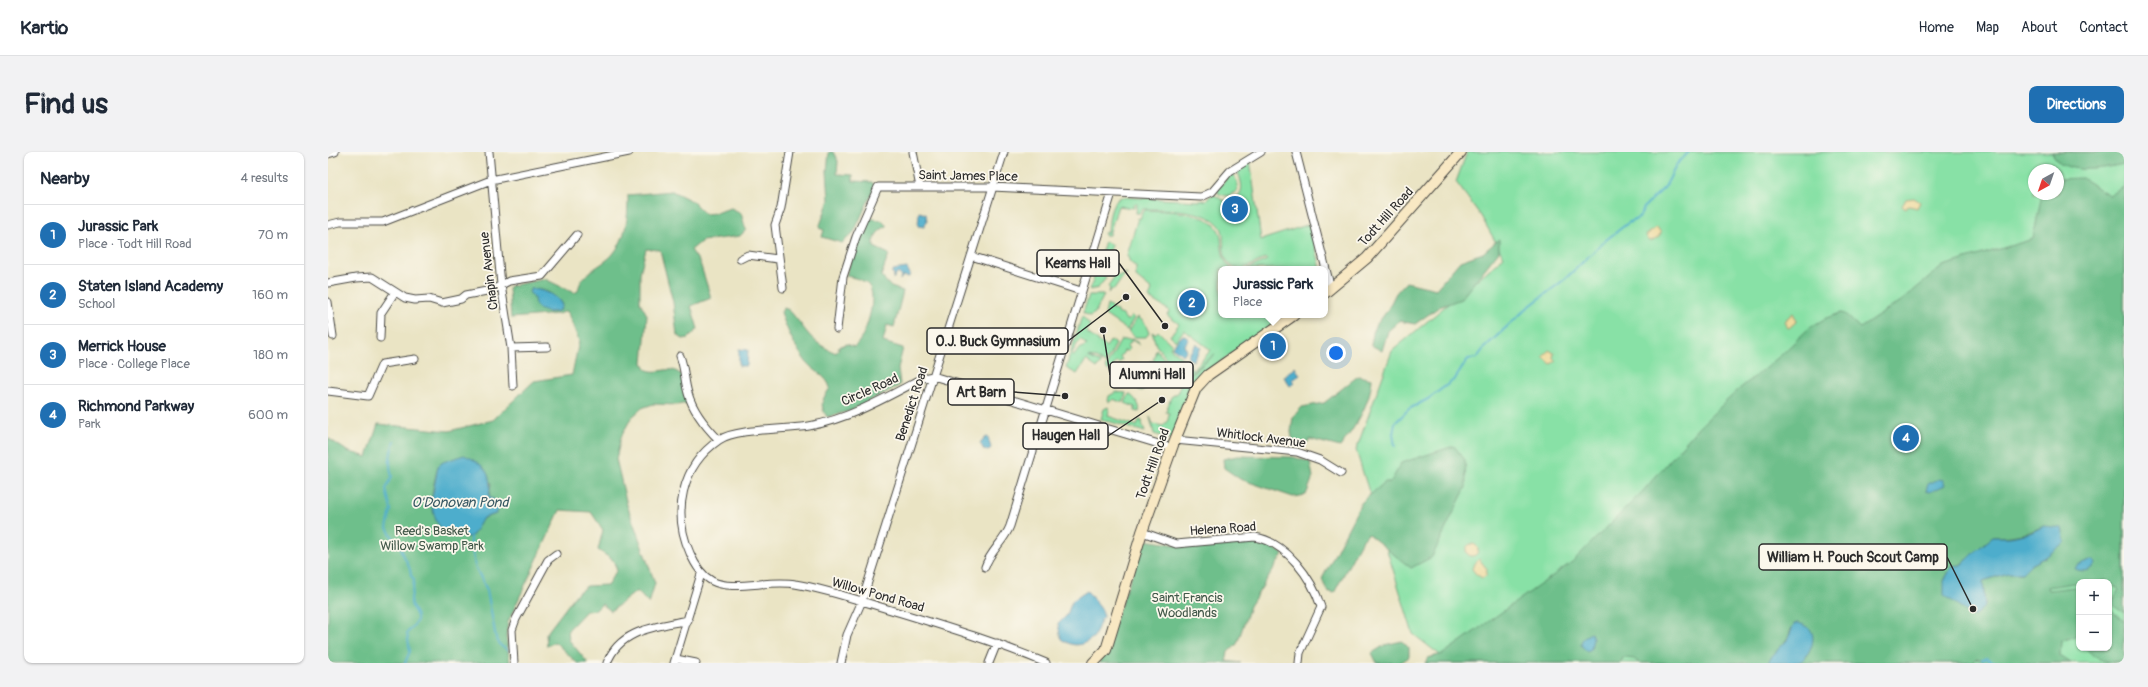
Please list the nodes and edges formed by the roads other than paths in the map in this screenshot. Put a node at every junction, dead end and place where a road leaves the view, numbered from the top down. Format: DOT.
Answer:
graph roads {
  1 [pos="336,152"];
  2 [pos="488,152"];
  3 [pos="629,152"];
  4 [pos="790,152"];
  5 [pos="913,152"];
  6 [pos="1004,152"];
  7 [pos="1261,152"];
  8 [pos="1296,152"];
  9 [pos="1299,152"];
  10 [pos="1461,152"];
  11 [pos="328,154"];
  12 [pos="608,154"];
  13 [pos="491,180"];
  14 [pos="920,187"];
  15 [pos="992,187"];
  16 [pos="1112,193"];
  17 [pos="328,225"];
  18 [pos="576,235"];
  19 [pos="971,256"];
  20 [pos="740,259"];
  21 [pos="778,259"];
  22 [pos="1322,266"];
  23 [pos="328,283"];
  24 [pos="501,285"];
  25 [pos="783,288"];
  26 [pos="1082,291"];
  27 [pos="1328,291"];
  28 [pos="395,292"];
  29 [pos="328,302"];
  30 [pos="1290,318"];
  31 [pos="837,329"];
  32 [pos="333,336"];
  33 [pos="380,338"];
  34 [pos="547,347"];
  35 [pos="511,348"];
  36 [pos="680,356"];
  37 [pos="414,359"];
  38 [pos="933,376"];
  39 [pos="513,386"];
  40 [pos="328,391"];
  41 [pos="1046,409"];
  42 [pos="719,440"];
  43 [pos="1174,444"];
  44 [pos="1340,473"];
  45 [pos="1142,532"];
  46 [pos="556,554"];
  47 [pos="985,567"];
  48 [pos="701,574"];
  49 [pos="862,601"];
  50 [pos="688,620"];
  51 [pos="997,643"];
  52 [pos="675,661"];
  53 [pos="514,663"];
  54 [pos="606,663"];
  55 [pos="696,663"];
  56 [pos="841,663"];
  57 [pos="989,663"];
  58 [pos="1046,663"];
  59 [pos="1094,663"];
  60 [pos="1299,663"];
  1 -- 11 [label="street"];
  2 -- 13 [label="street, Chapin Avenue"];
  3 -- 12 [label="street"];
  4 -- 21 [label="street"];
  5 -- 14 [label="street"];
  6 -- 15 [label="street, Benedict Road"];
  7 -- 16 [label="street, Saint James Place"];
  8 -- 9 [label="street"];
  8 -- 22 [label="street"];
  10 -- 27 [label="street, Todt Hill Road"];
  12 -- 13 [label="street"];
  13 -- 17 [label="street"];
  13 -- 24 [label="street, Chapin Avenue"];
  14 -- 15 [label="street, Saint James Place"];
  14 -- 31 [label="street, Saint James Place"];
  15 -- 16 [label="street, Saint James Place"];
  15 -- 19 [label="street, Benedict Road"];
  16 -- 26 [label="street"];
  18 -- 24 [label="street"];
  19 -- 26 [label="street"];
  19 -- 38 [label="street, Benedict Road"];
  20 -- 21 [label="street"];
  21 -- 25 [label="street"];
  23 -- 28 [label="street"];
  24 -- 28 [label="street"];
  24 -- 35 [label="street, Chapin Avenue"];
  26 -- 41 [label="street"];
  28 -- 33 [label="street"];
  29 -- 32 [label="street"];
  30 -- 43 [label="street, Todt Hill Road"];
  34 -- 35 [label="street"];
  35 -- 39 [label="street, Chapin Avenue"];
  36 -- 42 [label="street"];
  37 -- 40 [label="street"];
  38 -- 41 [label="street"];
  38 -- 42 [label="street, Circle Road"];
  38 -- 49 [label="street, Benedict Road"];
  41 -- 43 [label="street"];
  41 -- 47 [label="street"];
  42 -- 48 [label="street, Circle Road"];
  43 -- 44 [label="street, Whitlock Avenue"];
  43 -- 45 [label="street, Todt Hill Road"];
  45 -- 59 [label="street, Todt Hill Road"];
  45 -- 60 [label="street, Helena Road"];
  46 -- 53 [label="street"];
  48 -- 49 [label="street, Willow Pond Road"];
  48 -- 50 [label="street"];
  49 -- 51 [label="street, Willow Pond Road"];
  49 -- 56 [label="street, Benedict Road"];
  50 -- 52 [label="street"];
  50 -- 54 [label="street"];
  51 -- 57 [label="street"];
  51 -- 58 [label="street, Willow Pond Road"];
  52 -- 55 [label="street"];
}
